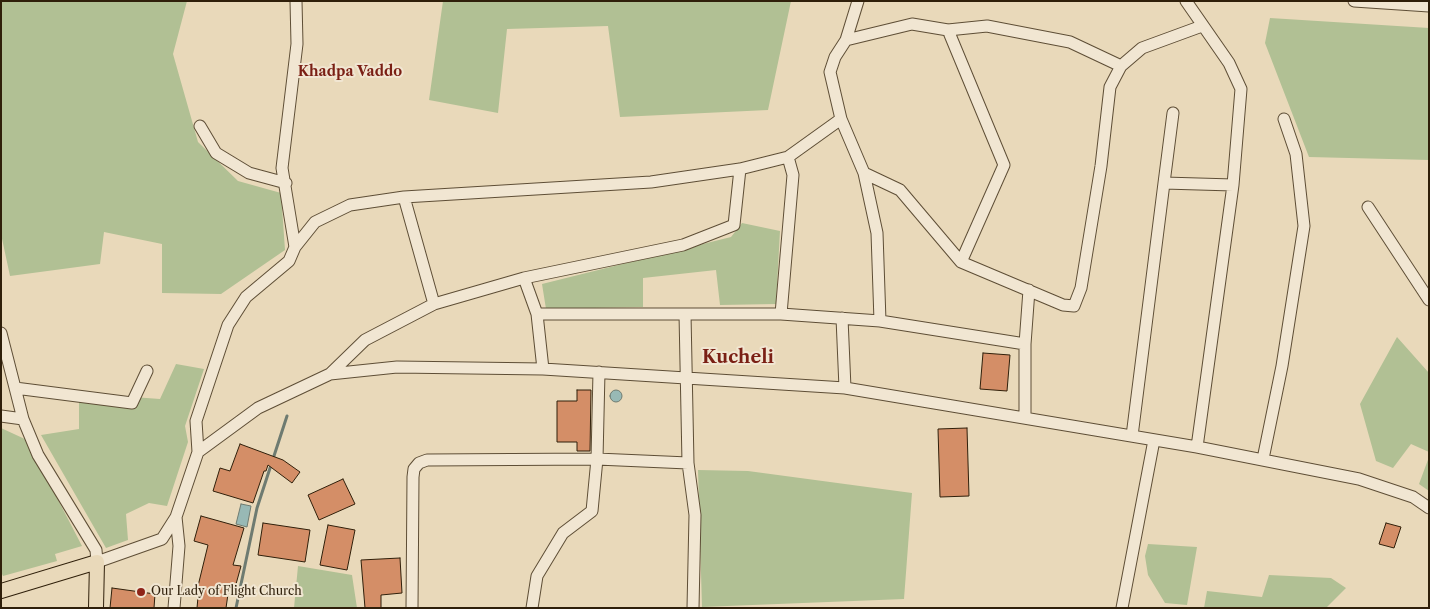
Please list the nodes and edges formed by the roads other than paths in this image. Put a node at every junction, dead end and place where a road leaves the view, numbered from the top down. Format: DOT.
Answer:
graph roads {
  1 [pos="296,1"];
  2 [pos="858,1"];
  3 [pos="1186,1"];
  4 [pos="1354,1"];
  5 [pos="1429,6"];
  6 [pos="1202,26"];
  7 [pos="948,30"];
  8 [pos="846,40"];
  9 [pos="1121,66"];
  10 [pos="1173,113"];
  11 [pos="841,119"];
  12 [pos="1284,119"];
  13 [pos="200,126"];
  14 [pos="788,157"];
  15 [pos="740,169"];
  16 [pos="864,173"];
  17 [pos="286,183"];
  18 [pos="1164,183"];
  19 [pos="1233,185"];
  20 [pos="404,197"];
  21 [pos="1368,207"];
  22 [pos="295,247"];
  23 [pos="961,262"];
  24 [pos="524,278"];
  25 [pos="1029,290"];
  26 [pos="1429,300"];
  27 [pos="434,304"];
  28 [pos="537,314"];
  29 [pos="685,314"];
  30 [pos="781,314"];
  31 [pos="842,318"];
  32 [pos="880,321"];
  33 [pos="1,333"];
  34 [pos="1025,344"];
  35 [pos="543,369"];
  36 [pos="147,371"];
  37 [pos="600,372"];
  38 [pos="330,374"];
  39 [pos="688,379"];
  40 [pos="16,388"];
  41 [pos="845,388"];
  42 [pos="1,416"];
  43 [pos="1025,418"];
  44 [pos="23,419"];
  45 [pos="1132,436"];
  46 [pos="1154,440"];
  47 [pos="1198,447"];
  48 [pos="198,452"];
  49 [pos="597,459"];
  50 [pos="1262,459"];
  51 [pos="688,463"];
  52 [pos="1429,508"];
  53 [pos="176,517"];
  54 [pos="97,562"];
  55 [pos="1,591"];
  56 [pos="96,608"];
  57 [pos="174,608"];
  58 [pos="412,608"];
  59 [pos="532,608"];
  60 [pos="693,608"];
  61 [pos="1122,608"];
  1 -- 17 [label="street"];
  2 -- 8 [label="street"];
  3 -- 6 [label="street"];
  4 -- 5 [label="street"];
  6 -- 9 [label="street"];
  6 -- 19 [label="street"];
  7 -- 8 [label="street"];
  7 -- 9 [label="street"];
  7 -- 23 [label="street"];
  8 -- 11 [label="street"];
  9 -- 25 [label="street"];
  10 -- 18 [label="street"];
  11 -- 14 [label="street"];
  11 -- 16 [label="street"];
  12 -- 50 [label="street"];
  13 -- 17 [label="street"];
  14 -- 15 [label="street"];
  14 -- 30 [label="street"];
  15 -- 20 [label="street"];
  15 -- 24 [label="street"];
  16 -- 23 [label="street"];
  16 -- 32 [label="street"];
  17 -- 22 [label="street"];
  18 -- 19 [label="street"];
  18 -- 45 [label="street"];
  19 -- 47 [label="street"];
  20 -- 22 [label="street"];
  20 -- 27 [label="street"];
  21 -- 26 [label="street"];
  22 -- 48 [label="street"];
  23 -- 25 [label="street"];
  24 -- 27 [label="street"];
  24 -- 28 [label="street"];
  25 -- 34 [label="street"];
  27 -- 38 [label="street"];
  28 -- 29 [label="street"];
  28 -- 35 [label="street"];
  29 -- 30 [label="street"];
  29 -- 39 [label="street"];
  30 -- 31 [label="street"];
  31 -- 32 [label="street"];
  31 -- 41 [label="street"];
  32 -- 34 [label="street"];
  33 -- 40 [label="street"];
  34 -- 43 [label="street"];
  35 -- 37 [label="street"];
  35 -- 38 [label="street"];
  36 -- 40 [label="street"];
  37 -- 39 [label="street"];
  37 -- 49 [label="street"];
  38 -- 48 [label="street"];
  39 -- 41 [label="street"];
  39 -- 51 [label="street"];
  40 -- 44 [label="street"];
  41 -- 43 [label="street"];
  42 -- 44 [label="street"];
  43 -- 45 [label="street"];
  44 -- 54 [label="street"];
  45 -- 46 [label="street"];
  46 -- 47 [label="street"];
  46 -- 61 [label="street"];
  47 -- 50 [label="street"];
  48 -- 53 [label="street"];
  49 -- 51 [label="street"];
  49 -- 58 [label="street"];
  49 -- 59 [label="street"];
  50 -- 52 [label="street"];
  51 -- 60 [label="street"];
  53 -- 54 [label="street"];
  53 -- 57 [label="street"];
  54 -- 55 [label="main road"];
  54 -- 56 [label="main road"];
}
